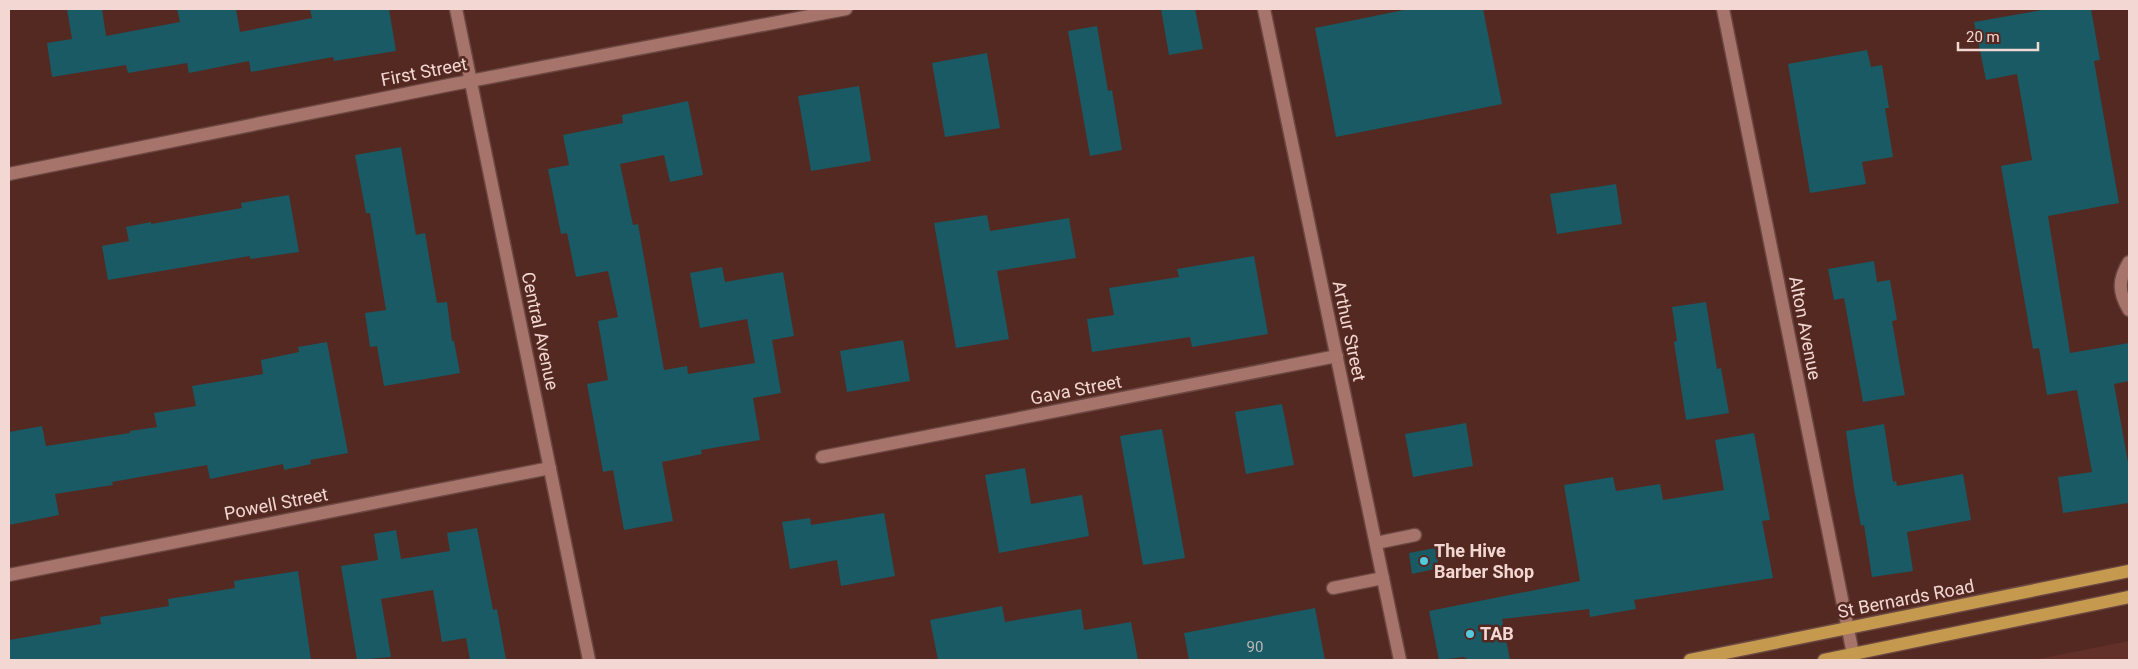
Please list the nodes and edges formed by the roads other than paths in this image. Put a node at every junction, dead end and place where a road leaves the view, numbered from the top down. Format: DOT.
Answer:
graph roads {
  1 [pos="456,9"];
  2 [pos="846,9"];
  3 [pos="1264,9"];
  4 [pos="1723,9"];
  5 [pos="471,81"];
  6 [pos="9,174"];
  7 [pos="2129,262"];
  8 [pos="2129,310"];
  9 [pos="1337,356"];
  10 [pos="822,458"];
  11 [pos="550,468"];
  12 [pos="1415,535"];
  13 [pos="1376,543"];
  14 [pos="2129,571"];
  15 [pos="9,575"];
  16 [pos="1383,578"];
  17 [pos="1333,588"];
  18 [pos="2129,597"];
  19 [pos="1848,628"];
  20 [pos="1853,654"];
  21 [pos="589,660"];
  22 [pos="1400,660"];
  23 [pos="1690,660"];
  24 [pos="1824,660"];
  1 -- 5 [label="street, Central Avenue"];
  2 -- 5 [label="street, First Street"];
  3 -- 9 [label="street, Arthur Street"];
  4 -- 19 [label="street, Alton Avenue"];
  5 -- 6 [label="street, First Street"];
  5 -- 11 [label="street, Central Avenue"];
  7 -- 8 [label="street"];
  9 -- 10 [label="street, Gava Street"];
  9 -- 13 [label="street, Arthur Street"];
  11 -- 15 [label="street, Powell Street"];
  11 -- 21 [label="street, Central Avenue"];
  12 -- 13 [label="street"];
  13 -- 16 [label="street, Arthur Street"];
  14 -- 19 [label="main road, St Bernards Road"];
  16 -- 17 [label="street"];
  16 -- 22 [label="street, Arthur Street"];
  18 -- 20 [label="main road"];
  19 -- 20 [label="street, Alton Avenue"];
  19 -- 23 [label="main road, St Bernards Road"];
  20 -- 24 [label="main road"];
}
